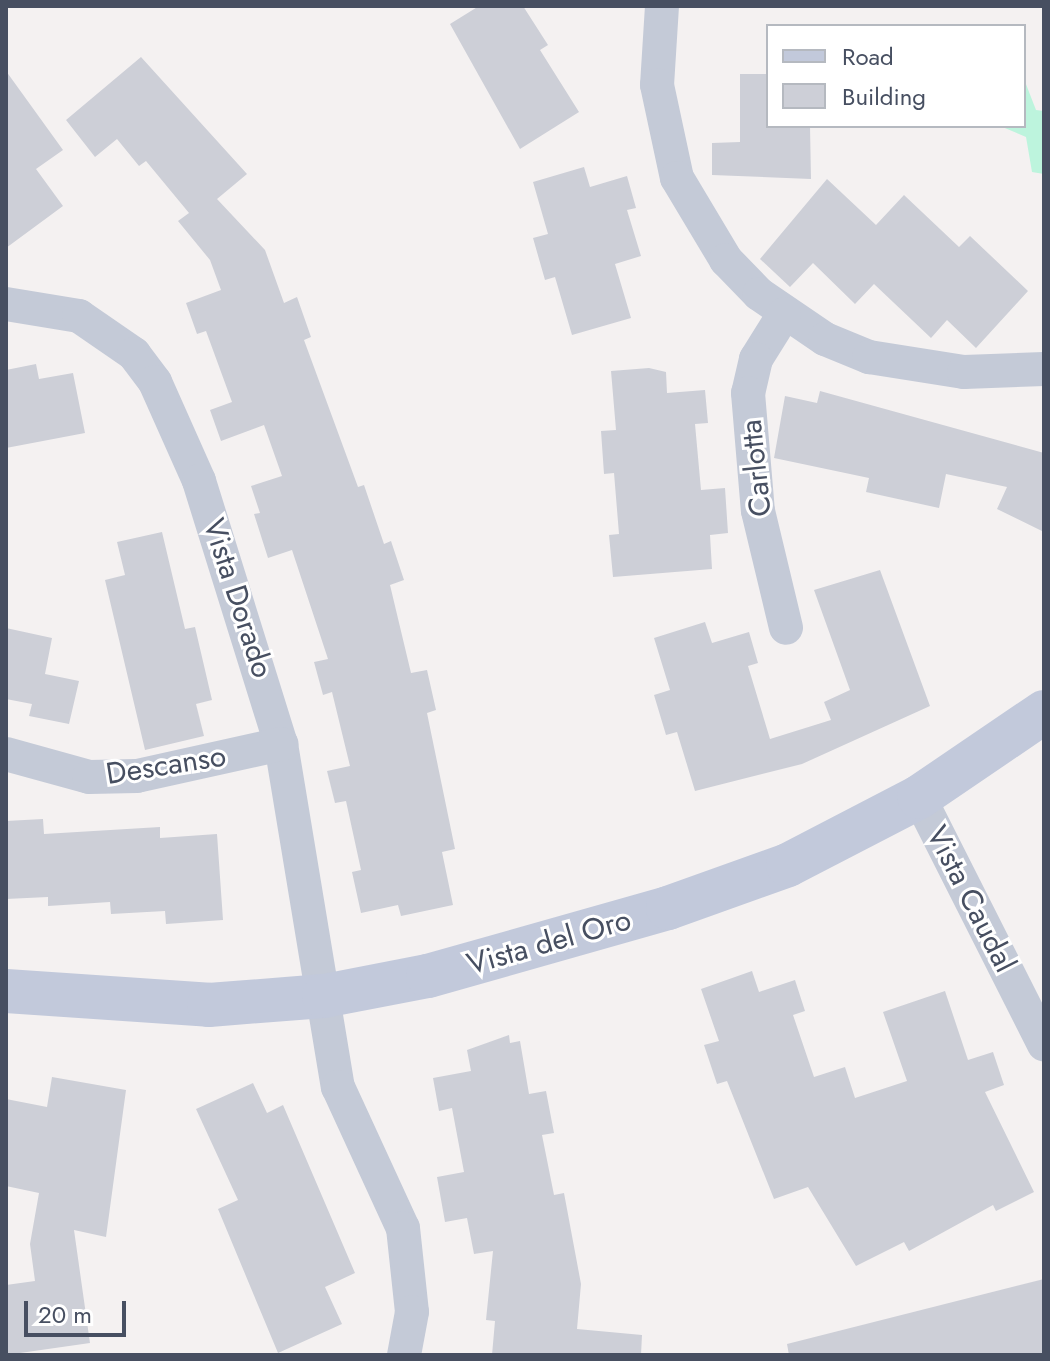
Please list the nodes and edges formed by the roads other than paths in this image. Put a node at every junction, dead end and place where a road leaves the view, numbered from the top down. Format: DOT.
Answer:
graph roads {
  1 [pos="662,6"];
  2 [pos="6,304"];
  3 [pos="784,314"];
  4 [pos="1044,369"];
  5 [pos="786,628"];
  6 [pos="1044,712"];
  7 [pos="281,744"];
  8 [pos="6,754"];
  9 [pos="919,797"];
  10 [pos="6,991"];
  11 [pos="324,996"];
  12 [pos="1044,1044"];
  13 [pos="404,1355"];
  1 -- 3 [label="street"];
  2 -- 7 [label="street, Vista Dorado"];
  3 -- 4 [label="street"];
  3 -- 5 [label="street, Carlotta"];
  6 -- 9 [label="street, Vista del Oro"];
  7 -- 8 [label="street, Descanso"];
  7 -- 11 [label="street, Vista Dorado"];
  9 -- 11 [label="street, Vista del Oro"];
  9 -- 12 [label="street, Vista Caudal"];
  10 -- 11 [label="street, Vista del Oro"];
  11 -- 13 [label="street, Vista Dorado"];
}
